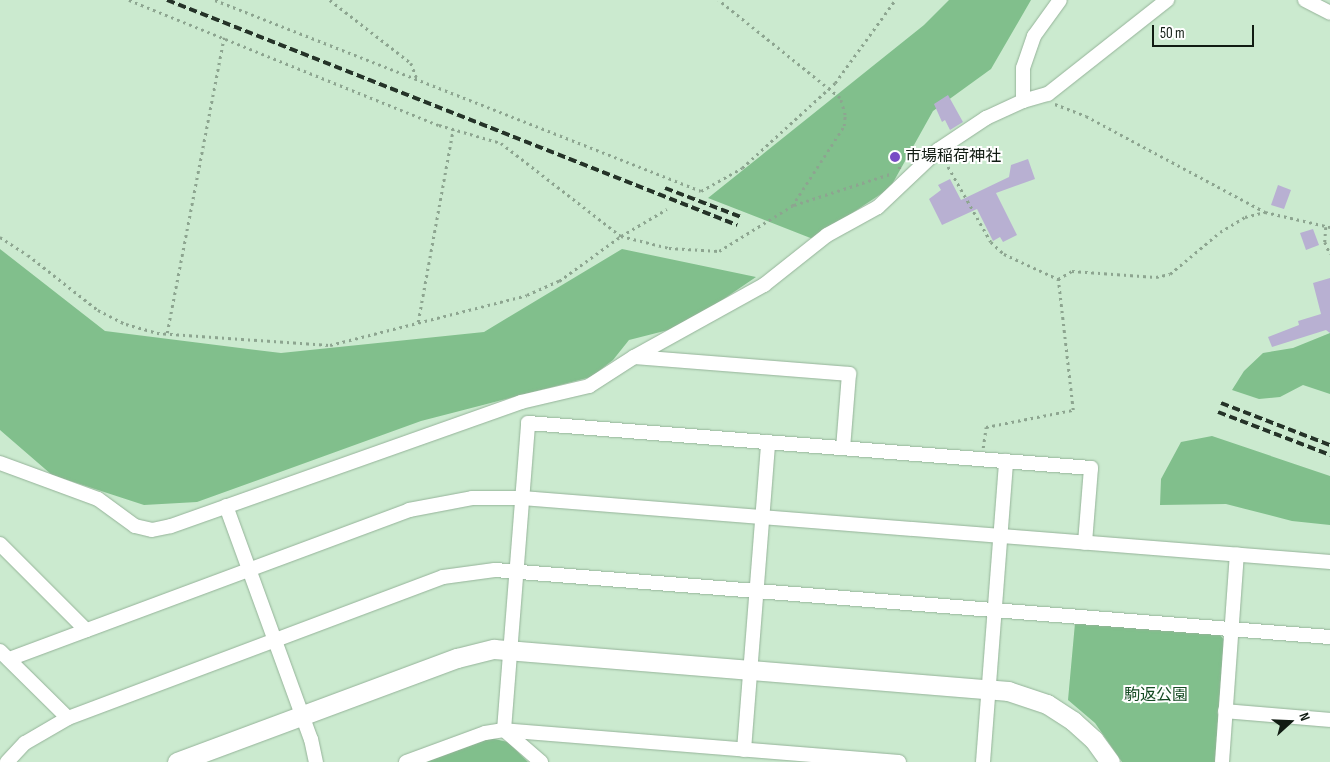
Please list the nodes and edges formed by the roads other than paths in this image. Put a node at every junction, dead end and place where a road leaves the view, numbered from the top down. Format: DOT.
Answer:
graph roads {
  1 [pos="1060,0"];
  2 [pos="1167,0"];
  3 [pos="1305,0"];
  4 [pos="1330,13"];
  5 [pos="1023,101"];
  6 [pos="634,357"];
  7 [pos="768,442"];
  8 [pos="844,448"];
  9 [pos="1006,461"];
  10 [pos="0,463"];
  11 [pos="522,498"];
  12 [pos="226,506"];
  13 [pos="762,517"];
  14 [pos="1000,536"];
  15 [pos="1085,543"];
  16 [pos="0,544"];
  17 [pos="1238,555"];
  18 [pos="1330,562"];
  19 [pos="249,570"];
  20 [pos="516,572"];
  21 [pos="756,591"];
  22 [pos="995,610"];
  23 [pos="1232,629"];
  24 [pos="86,630"];
  25 [pos="1330,637"];
  26 [pos="275,640"];
  27 [pos="510,650"];
  28 [pos="4,655"];
  29 [pos="750,670"];
  30 [pos="989,689"];
  31 [pos="1225,711"];
  32 [pos="302,715"];
  33 [pos="68,718"];
  34 [pos="1330,720"];
  35 [pos="504,730"];
  36 [pos="744,750"];
  37 [pos="796,758"];
  38 [pos="6,760"];
  39 [pos="177,762"];
  40 [pos="316,762"];
  41 [pos="406,762"];
  42 [pos="541,762"];
  43 [pos="899,762"];
  44 [pos="983,762"];
  45 [pos="1110,762"];
  46 [pos="1222,762"];
  1 -- 5 [label="street"];
  2 -- 5 [label="street"];
  3 -- 4 [label="street"];
  5 -- 6 [label="street"];
  6 -- 8 [label="street"];
  6 -- 12 [label="street"];
  7 -- 8 [label="street"];
  7 -- 11 [label="street"];
  7 -- 13 [label="street"];
  8 -- 9 [label="street"];
  9 -- 14 [label="street"];
  9 -- 15 [label="street"];
  10 -- 12 [label="street"];
  11 -- 13 [label="street"];
  11 -- 19 [label="street"];
  11 -- 20 [label="street"];
  12 -- 19 [label="street"];
  13 -- 14 [label="street"];
  13 -- 21 [label="street"];
  14 -- 15 [label="street"];
  14 -- 22 [label="street"];
  15 -- 17 [label="street"];
  16 -- 24 [label="street"];
  17 -- 18 [label="street"];
  17 -- 23 [label="street"];
  19 -- 24 [label="street"];
  19 -- 26 [label="street"];
  20 -- 21 [label="street"];
  20 -- 26 [label="street"];
  20 -- 27 [label="street"];
  21 -- 22 [label="street"];
  21 -- 29 [label="street"];
  22 -- 23 [label="street"];
  22 -- 30 [label="street"];
  23 -- 25 [label="street"];
  23 -- 31 [label="street"];
  24 -- 28 [label="street"];
  26 -- 32 [label="street"];
  26 -- 33 [label="street"];
  27 -- 29 [label="street"];
  27 -- 32 [label="street"];
  27 -- 35 [label="street"];
  28 -- 33 [label="street"];
  29 -- 30 [label="street"];
  29 -- 36 [label="street"];
  30 -- 44 [label="street"];
  30 -- 45 [label="street"];
  31 -- 34 [label="street"];
  31 -- 46 [label="street"];
  32 -- 39 [label="street"];
  32 -- 40 [label="street"];
  33 -- 38 [label="street"];
  35 -- 36 [label="street"];
  35 -- 41 [label="street"];
  35 -- 42 [label="street"];
  36 -- 37 [label="street"];
  37 -- 43 [label="street"];
}
